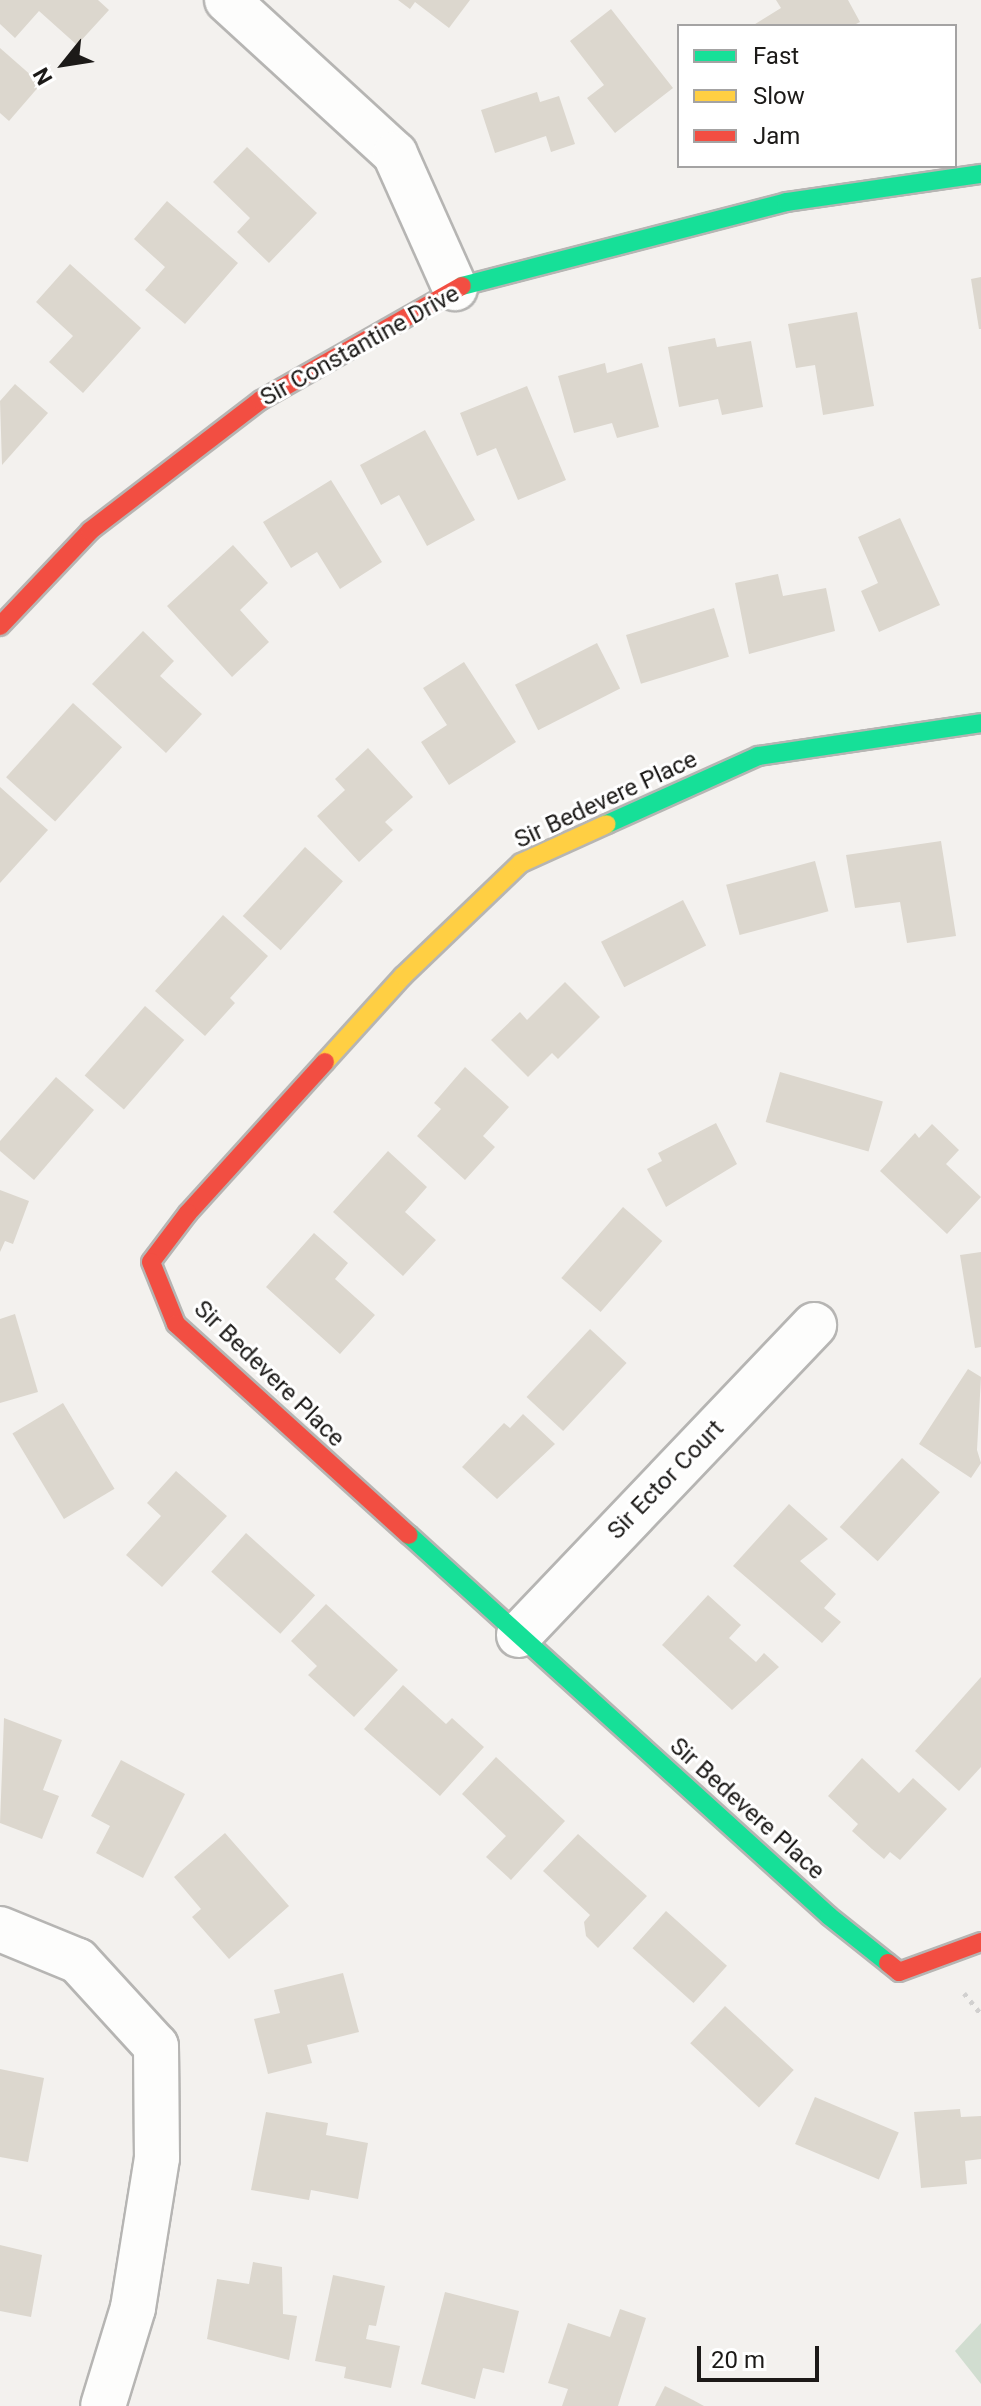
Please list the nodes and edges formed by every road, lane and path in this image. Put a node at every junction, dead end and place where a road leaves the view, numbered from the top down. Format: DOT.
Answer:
graph roads {
  1 [pos="227,0"];
  2 [pos="981,174"];
  3 [pos="455,288"];
  4 [pos="0,626"];
  5 [pos="981,723"];
  6 [pos="814,1325"];
  7 [pos="519,1635"];
  8 [pos="0,1929"];
  9 [pos="981,1942"];
  10 [pos="103,2406"];
  1 -- 3 [label="street"];
  2 -- 3 [label="street, Sir Constantine Drive"];
  3 -- 4 [label="street, Sir Constantine Drive"];
  5 -- 7 [label="street, Sir Bedevere Place"];
  6 -- 7 [label="street, Sir Ector Court"];
  7 -- 9 [label="street, Sir Bedevere Place"];
  8 -- 10 [label="street"];
}
